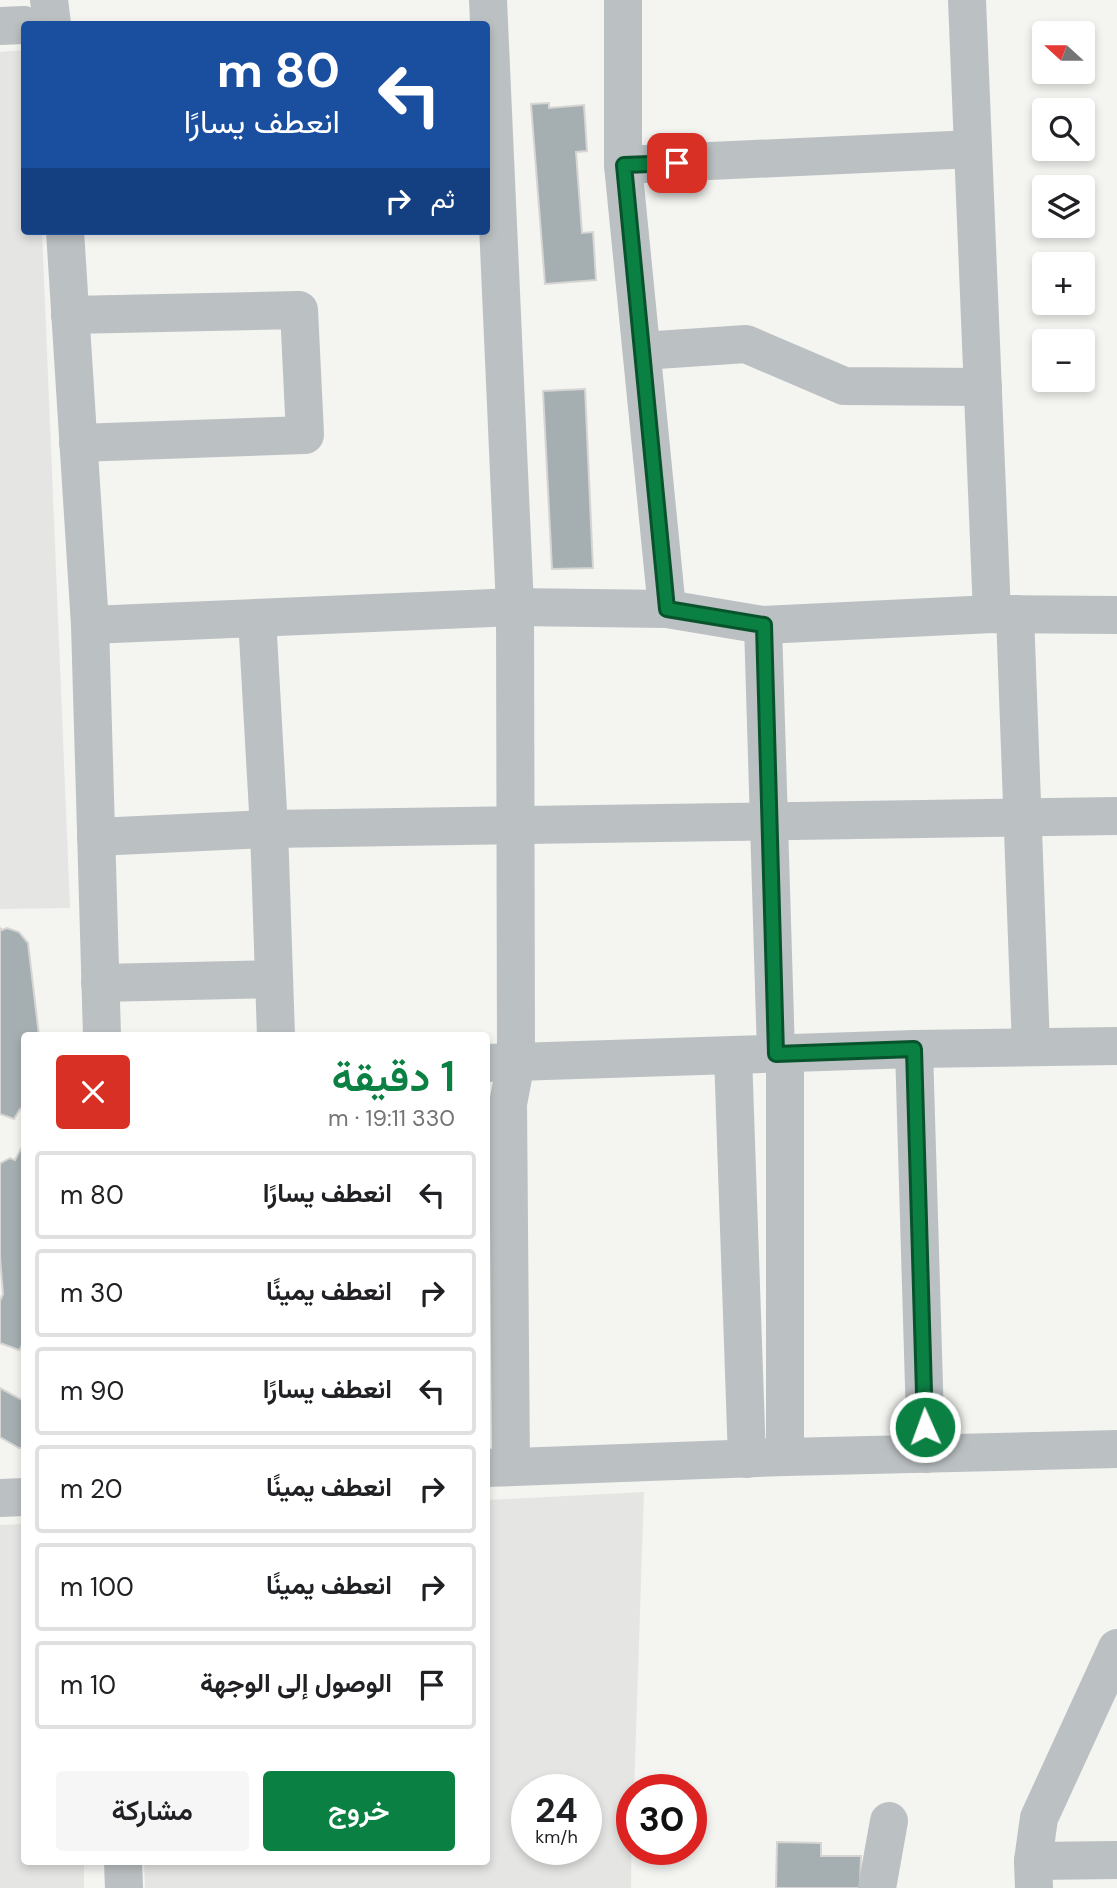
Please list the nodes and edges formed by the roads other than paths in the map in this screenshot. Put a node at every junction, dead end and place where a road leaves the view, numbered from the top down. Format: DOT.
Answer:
graph roads {
  1 [pos="49,0"];
  2 [pos="488,0"];
  3 [pos="623,0"];
  4 [pos="967,0"];
  5 [pos="52,21"];
  6 [pos="488,21"];
  7 [pos="21,25"];
  8 [pos="0,26"];
  9 [pos="490,113"];
  10 [pos="973,149"];
  11 [pos="624,165"];
  12 [pos="491,170"];
  13 [pos="65,235"];
  14 [pos="70,315"];
  15 [pos="642,351"];
  16 [pos="983,387"];
  17 [pos="78,443"];
  18 [pos="515,607"];
  19 [pos="667,609"];
  20 [pos="1003,614"];
  21 [pos="1117,615"];
  22 [pos="257,618"];
  23 [pos="90,625"];
  24 [pos="764,625"];
  25 [pos="1117,816"];
  26 [pos="1023,817"];
  27 [pos="769,821"];
  28 [pos="516,826"];
  29 [pos="269,828"];
  30 [pos="96,837"];
  31 [pos="274,979"];
  32 [pos="100,983"];
  33 [pos="102,1032"];
  34 [pos="276,1032"];
  35 [pos="1031,1046"];
  36 [pos="1117,1046"];
  37 [pos="914,1049"];
  38 [pos="781,1054"];
  39 [pos="733,1055"];
  40 [pos="501,1062"];
  41 [pos="1117,1449"];
  42 [pos="926,1454"];
  43 [pos="785,1457"];
  44 [pos="747,1459"];
  45 [pos="499,1467"];
  46 [pos="0,1497"];
  47 [pos="21,1497"];
  48 [pos="1117,1648"];
  49 [pos="889,1821"];
  50 [pos="1117,1860"];
  51 [pos="123,1865"];
  52 [pos="1033,1874"];
  53 [pos="124,1888"];
  54 [pos="877,1888"];
  1 -- 5 [label="street"];
  2 -- 6 [label="street"];
  3 -- 11 [label="street"];
  4 -- 10 [label="street"];
  7 -- 8 [label="street"];
  9 -- 12 [label="street"];
  10 -- 11 [label="street"];
  10 -- 16 [label="street"];
  11 -- 15 [label="street"];
  12 -- 18 [label="street"];
  13 -- 14 [label="street"];
  14 -- 17 [label="street"];
  14 -- 17 [label="street"];
  15 -- 16 [label="street"];
  15 -- 19 [label="street"];
  16 -- 20 [label="street"];
  17 -- 23 [label="street"];
  18 -- 19 [label="street"];
  18 -- 22 [label="street"];
  18 -- 28 [label="street"];
  19 -- 24 [label="street"];
  20 -- 21 [label="street"];
  20 -- 24 [label="street"];
  20 -- 26 [label="street"];
  22 -- 23 [label="street"];
  22 -- 29 [label="street"];
  23 -- 30 [label="street"];
  24 -- 27 [label="street"];
  25 -- 26 [label="street"];
  26 -- 27 [label="street"];
  26 -- 35 [label="street"];
  27 -- 28 [label="street"];
  27 -- 38 [label="street"];
  28 -- 29 [label="street"];
  28 -- 40 [label="street"];
  29 -- 30 [label="street"];
  29 -- 31 [label="street"];
  30 -- 32 [label="street"];
  31 -- 32 [label="street"];
  31 -- 34 [label="street"];
  32 -- 33 [label="street"];
  35 -- 36 [label="street"];
  35 -- 37 [label="street"];
  37 -- 38 [label="street"];
  37 -- 42 [label="street"];
  38 -- 39 [label="street"];
  38 -- 43 [label="street"];
  39 -- 40 [label="street"];
  39 -- 44 [label="street"];
  40 -- 45 [label="street"];
  41 -- 42 [label="street"];
  42 -- 43 [label="street"];
  43 -- 44 [label="street"];
  44 -- 45 [label="street"];
  46 -- 47 [label="street"];
  48 -- 52 [label="street"];
  49 -- 54 [label="street"];
  50 -- 52 [label="street"];
  51 -- 53 [label="street"];
}
